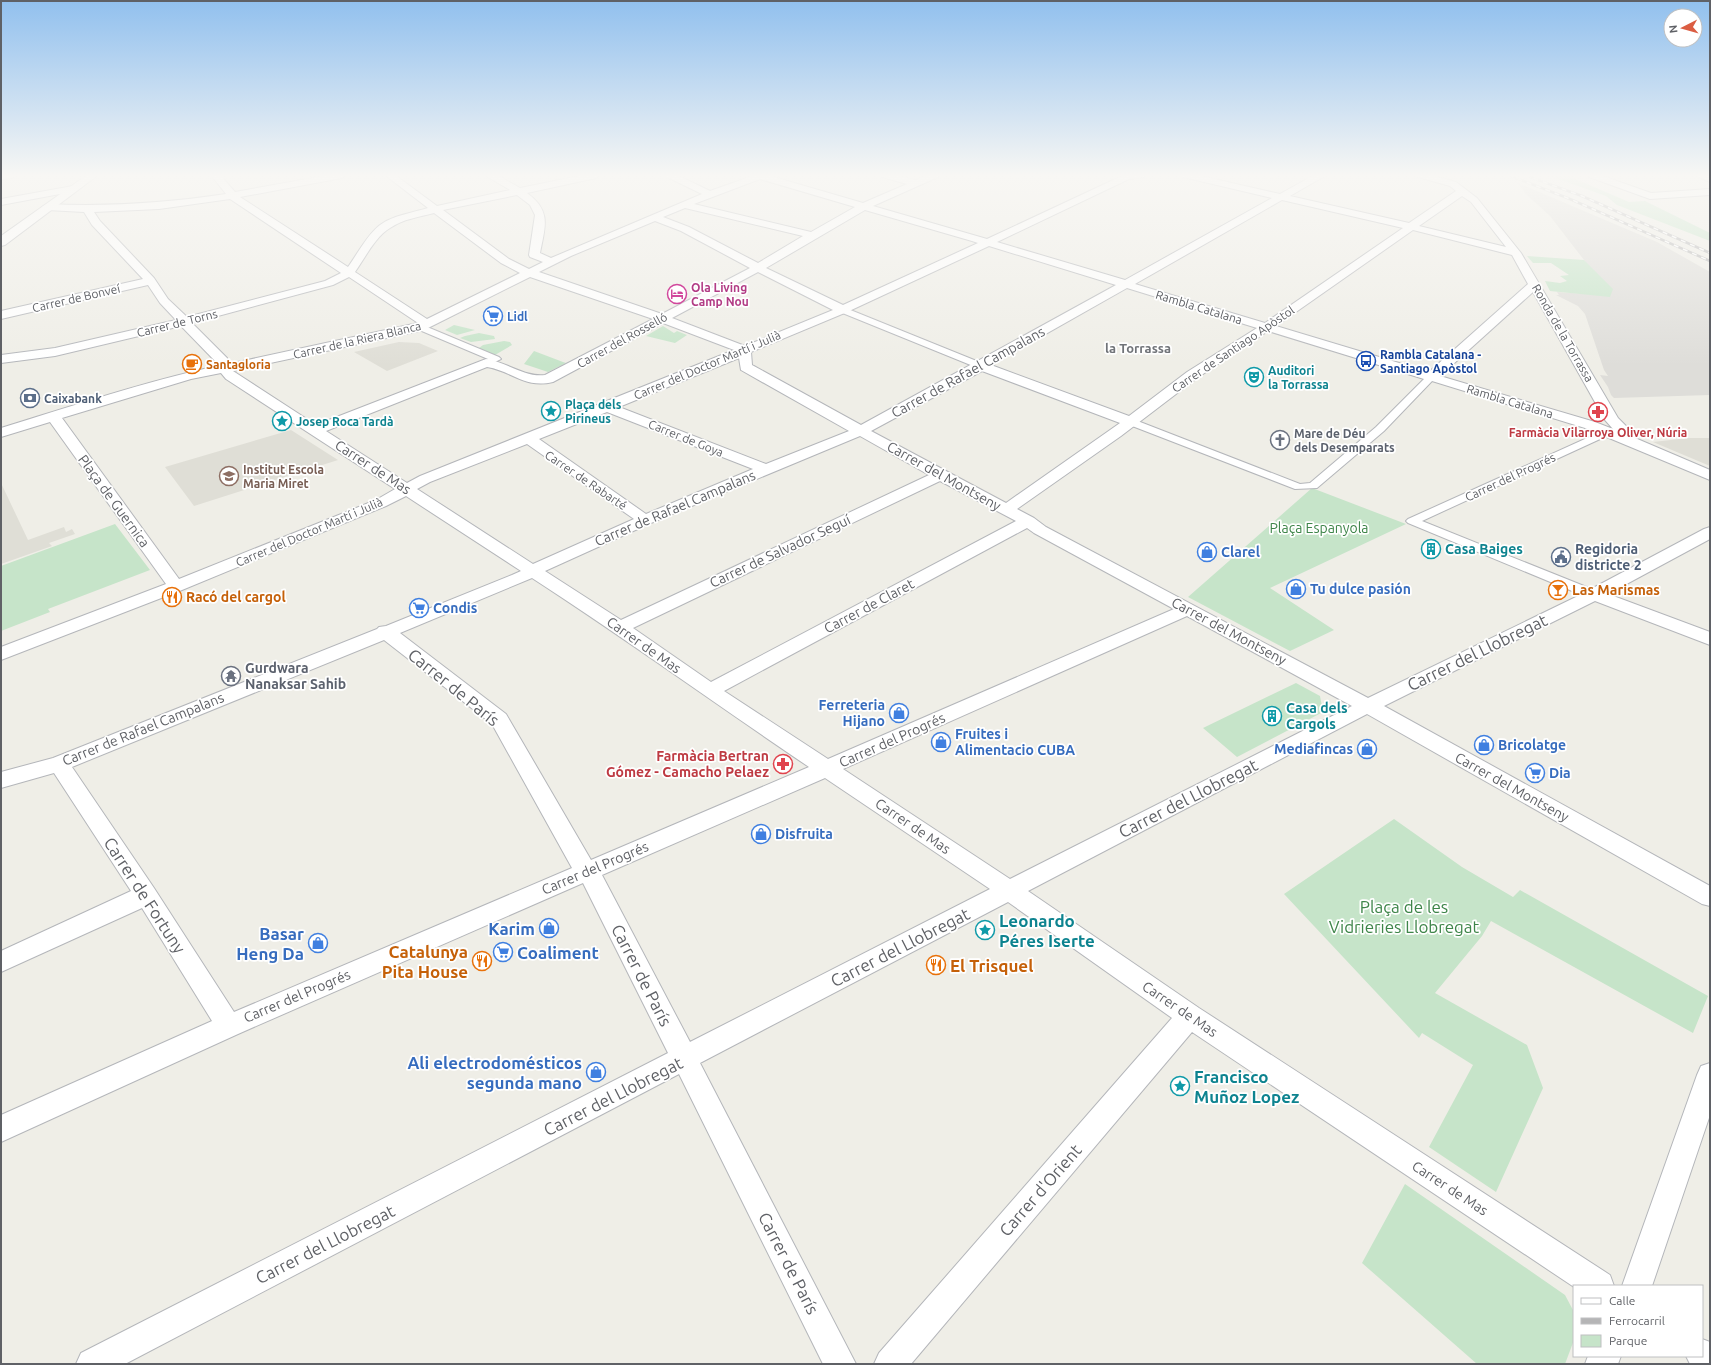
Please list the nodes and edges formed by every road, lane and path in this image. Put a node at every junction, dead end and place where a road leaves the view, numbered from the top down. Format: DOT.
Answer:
graph roads {
  1 [pos="111,239"];
  2 [pos="298,239"];
  3 [pos="373,239"];
  4 [pos="475,239"];
  5 [pos="536,239"];
  6 [pos="603,239"];
  7 [pos="702,239"];
  8 [pos="806,239"];
  9 [pos="973,239"];
  10 [pos="996,239"];
  11 [pos="1207,239"];
  12 [pos="1393,239"];
  13 [pos="1458,239"];
  14 [pos="1505,239"];
  15 [pos="987,243"];
  16 [pos="1516,253"];
  17 [pos="551,261"];
  18 [pos="758,268"];
  19 [pos="530,272"];
  20 [pos="349,273"];
  21 [pos="150,281"];
  22 [pos="1535,284"];
  23 [pos="1125,285"];
  24 [pos="843,310"];
  25 [pos="1,315"];
  26 [pos="661,318"];
  27 [pos="183,322"];
  28 [pos="423,325"];
  29 [pos="1266,327"];
  30 [pos="744,350"];
  31 [pos="1,359"];
  32 [pos="719,362"];
  33 [pos="486,363"];
  34 [pos="981,366"];
  35 [pos="746,367"];
  36 [pos="224,368"];
  37 [pos="1430,378"];
  38 [pos="607,407"];
  39 [pos="53,416"];
  40 [pos="1131,422"];
  41 [pos="1610,426"];
  42 [pos="315,430"];
  43 [pos="861,431"];
  44 [pos="1,433"];
  45 [pos="528,438"];
  46 [pos="766,469"];
  47 [pos="940,475"];
  48 [pos="1710,476"];
  49 [pos="407,488"];
  50 [pos="1006,510"];
  51 [pos="645,520"];
  52 [pos="1028,521"];
  53 [pos="1710,532"];
  54 [pos="531,571"];
  55 [pos="176,586"];
  56 [pos="1594,595"];
  57 [pos="1189,609"];
  58 [pos="620,627"];
  59 [pos="385,632"];
  60 [pos="1710,639"];
  61 [pos="1,654"];
  62 [pos="710,691"];
  63 [pos="1368,706"];
  64 [pos="59,764"];
  65 [pos="827,768"];
  66 [pos="1,780"];
  67 [pos="586,872"];
  68 [pos="1010,890"];
  69 [pos="146,895"];
  70 [pos="1710,897"];
  71 [pos="1,962"];
  72 [pos="1190,1016"];
  73 [pos="229,1026"];
  74 [pos="685,1059"];
  75 [pos="1710,1075"];
  76 [pos="1,1129"];
  77 [pos="1598,1285"];
  78 [pos="1637,1285"];
  79 [pos="92,1364"];
  80 [pos="840,1364"];
  81 [pos="890,1364"];
  1 -- 21 [label="street, Carrer de Mas"];
  2 -- 20 [label="street"];
  3 -- 20 [label="street"];
  4 -- 19 [label="street"];
  5 -- 17 [label="street"];
  6 -- 17 [label="street, Carrer de la Riera Blanca"];
  7 -- 18 [label="street"];
  8 -- 18 [label="street, Carrer del Rosselló"];
  9 -- 15 [label="street, Rambla Catalana"];
  10 -- 15 [label="street, Carrer del Doctor Martí i Julià"];
  11 -- 23 [label="street, Carrer de Rafael Campalans"];
  12 -- 29 [label="street, Carrer de Santiago Apòstol"];
  13 -- 16 [label="street"];
  14 -- 16 [label="street, Ronda de la Torrassa"];
  15 -- 23 [label="street, Rambla Catalana"];
  15 -- 24 [label="street, Carrer del Doctor Martí i Julià"];
  16 -- 22 [label="street, Ronda de la Torrassa"];
  17 -- 19 [label="street, Carrer de la Riera Blanca"];
  18 -- 24 [label="street"];
  18 -- 26 [label="street, Carrer del Rosselló"];
  19 -- 26 [label="street"];
  19 -- 28 [label="street, Carrer de la Riera Blanca"];
  20 -- 27 [label="street, Carrer de Torns"];
  20 -- 28 [label="street"];
  21 -- 25 [label="street, Carrer de Bonveí"];
  21 -- 27 [label="street, Carrer de Mas"];
  22 -- 37 [label="street"];
  22 -- 41 [label="street, Ronda de la Torrassa"];
  23 -- 29 [label="street, Rambla Catalana"];
  23 -- 34 [label="street, Carrer de Rafael Campalans"];
  24 -- 30 [label="street, Carrer del Doctor Martí i Julià"];
  24 -- 34 [label="street"];
  26 -- 30 [label="street"];
  26 -- 33 [label="street, Carrer del Rosselló"];
  27 -- 31 [label="street, Carrer de Torns"];
  27 -- 36 [label="street, Carrer de Mas"];
  28 -- 33 [label="street"];
  28 -- 36 [label="street, Carrer de la Riera Blanca"];
  29 -- 37 [label="street, Rambla Catalana"];
  29 -- 40 [label="street, Carrer de Santiago Apòstol"];
  30 -- 32 [label="street, Carrer del Doctor Martí i Julià"];
  30 -- 35 [label="street"];
  32 -- 35 [label="street, Carrer del Montseny"];
  32 -- 38 [label="street, Carrer del Doctor Martí i Julià"];
  33 -- 42 [label="street"];
  34 -- 40 [label="street"];
  34 -- 43 [label="street, Carrer de Rafael Campalans"];
  35 -- 43 [label="street, Carrer del Montseny"];
  36 -- 39 [label="street, Carrer de la Riera Blanca"];
  36 -- 42 [label="street, Carrer de Mas"];
  37 -- 40 [label="street"];
  37 -- 41 [label="street, Rambla Catalana"];
  38 -- 45 [label="street, Carrer del Doctor Martí i Julià"];
  38 -- 46 [label="street, Carrer de Goya"];
  39 -- 44 [label="street, Carrer de la Riera Blanca"];
  39 -- 55 [label="street, Plaça de Guernica"];
  40 -- 50 [label="street, Carrer de Santiago Apòstol"];
  41 -- 48 [label="street, Rambla Catalana"];
  41 -- 56 [label="street, Carrer del Progrés"];
  42 -- 49 [label="street, Carrer de Mas"];
  43 -- 46 [label="street, Carrer de Rafael Campalans"];
  43 -- 47 [label="street, Carrer del Montseny"];
  45 -- 49 [label="street, Carrer del Doctor Martí i Julià"];
  45 -- 51 [label="street, Carrer de Rabarté"];
  46 -- 51 [label="street, Carrer de Rafael Campalans"];
  47 -- 50 [label="street, Carrer del Montseny"];
  47 -- 58 [label="street, Carrer de Salvador Seguí"];
  49 -- 54 [label="street, Carrer de Mas"];
  49 -- 55 [label="street, Carrer del Doctor Martí i Julià"];
  50 -- 52 [label="street, Carrer del Montseny"];
  51 -- 54 [label="street, Carrer de Rafael Campalans"];
  52 -- 57 [label="street, Carrer del Montseny"];
  52 -- 62 [label="street, Carrer de Claret"];
  53 -- 56 [label="street, Carrer del Llobregat"];
  54 -- 58 [label="street, Carrer de Mas"];
  54 -- 59 [label="street, Carrer de Rafael Campalans"];
  55 -- 61 [label="street, Carrer del Doctor Martí i Julià"];
  56 -- 60 [label="street"];
  56 -- 63 [label="street, Carrer del Llobregat"];
  57 -- 63 [label="street, Carrer del Montseny"];
  57 -- 65 [label="street, Carrer del Progrés"];
  58 -- 62 [label="street, Carrer de Mas"];
  59 -- 64 [label="street, Carrer de Rafael Campalans"];
  59 -- 67 [label="street, Carrer de París"];
  62 -- 65 [label="street, Carrer de Mas"];
  63 -- 68 [label="street, Carrer del Llobregat"];
  63 -- 70 [label="street, Carrer del Montseny"];
  64 -- 66 [label="street, Carrer de Rafael Campalans"];
  64 -- 69 [label="street, Carrer de Fortuny"];
  65 -- 67 [label="street, Carrer del Progrés"];
  65 -- 68 [label="street, Carrer de Mas"];
  67 -- 73 [label="street, Carrer del Progrés"];
  67 -- 74 [label="street, Carrer de París"];
  68 -- 72 [label="street, Carrer de Mas"];
  68 -- 74 [label="street, Carrer del Llobregat"];
  69 -- 71 [label="street"];
  69 -- 73 [label="street, Carrer de Fortuny"];
  72 -- 77 [label="street, Carrer de Mas"];
  72 -- 81 [label="street, Carrer d'Orient"];
  73 -- 76 [label="street, Carrer del Progrés"];
  74 -- 79 [label="street, Carrer del Llobregat"];
  74 -- 80 [label="street, Carrer de París"];
  75 -- 78 [label="street"];
}
